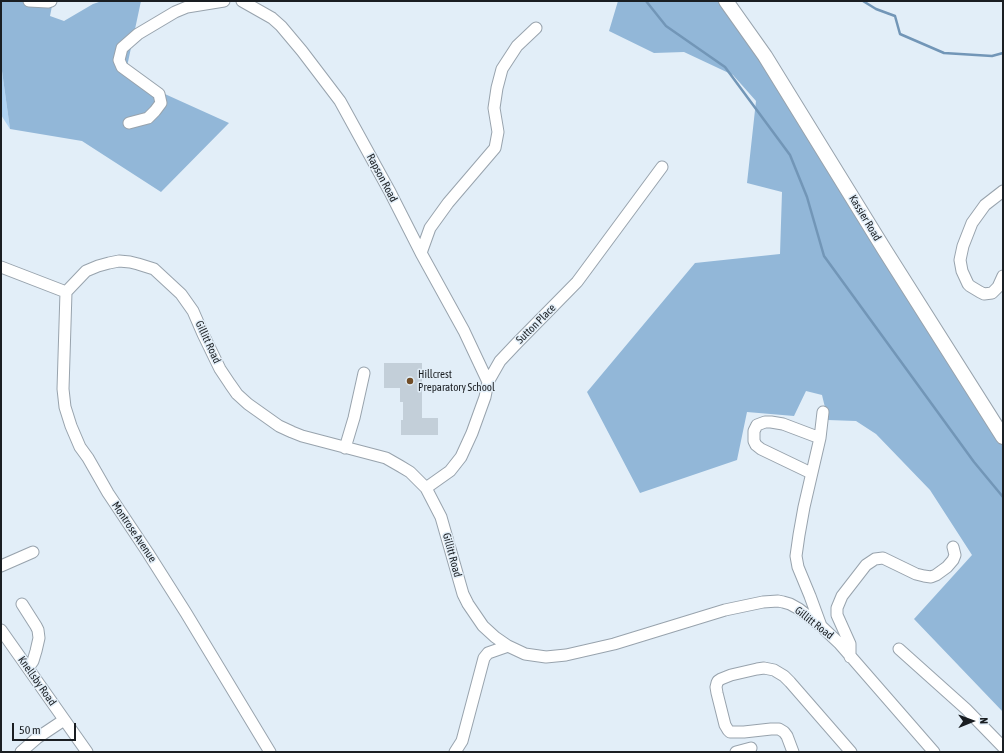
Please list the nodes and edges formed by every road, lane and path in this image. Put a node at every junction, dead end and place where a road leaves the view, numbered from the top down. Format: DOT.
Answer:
graph roads {
  1 [pos="29,1"];
  2 [pos="51,1"];
  3 [pos="224,1"];
  4 [pos="242,1"];
  5 [pos="726,1"];
  6 [pos="536,28"];
  7 [pos="129,123"];
  8 [pos="662,167"];
  9 [pos="1003,191"];
  10 [pos="421,253"];
  11 [pos="1,267"];
  12 [pos="1003,276"];
  13 [pos="66,292"];
  14 [pos="364,373"];
  15 [pos="488,382"];
  16 [pos="823,412"];
  17 [pos="1003,437"];
  18 [pos="820,438"];
  19 [pos="345,448"];
  20 [pos="811,473"];
  21 [pos="426,488"];
  22 [pos="954,547"];
  23 [pos="33,552"];
  24 [pos="1,566"];
  25 [pos="22,604"];
  26 [pos="821,626"];
  27 [pos="1,630"];
  28 [pos="508,646"];
  29 [pos="899,648"];
  30 [pos="850,657"];
  31 [pos="28,668"];
  32 [pos="64,720"];
  33 [pos="1003,747"];
  34 [pos="751,748"];
  35 [pos="21,752"];
  36 [pos="87,752"];
  37 [pos="270,752"];
  38 [pos="455,752"];
  39 [pos="736,752"];
  40 [pos="793,752"];
  41 [pos="851,752"];
  42 [pos="934,752"];
  1 -- 2 [label="street"];
  3 -- 7 [label="street"];
  4 -- 10 [label="street, Rapson Road"];
  5 -- 17 [label="main road, Kassier Road"];
  6 -- 10 [label="street"];
  8 -- 15 [label="street, Sutton Place"];
  9 -- 12 [label="street"];
  10 -- 15 [label="street, Rapson Road"];
  11 -- 13 [label="street"];
  13 -- 19 [label="street, Gillitt Road"];
  13 -- 37 [label="street, Montrose Avenue"];
  14 -- 19 [label="street"];
  15 -- 21 [label="street, Sutton Place"];
  16 -- 18 [label="street"];
  18 -- 20 [label="street"];
  18 -- 20 [label="street"];
  19 -- 21 [label="street, Gillitt Road"];
  20 -- 26 [label="street"];
  21 -- 28 [label="street, Gillitt Road"];
  22 -- 30 [label="street"];
  23 -- 24 [label="street"];
  25 -- 31 [label="street"];
  26 -- 28 [label="street, Gillitt Road"];
  26 -- 30 [label="street, Gillitt Road"];
  27 -- 31 [label="street, Knellsby Road"];
  28 -- 38 [label="street"];
  29 -- 33 [label="street"];
  30 -- 42 [label="street, Gillitt Road"];
  31 -- 32 [label="street, Knellsby Road"];
  32 -- 35 [label="street"];
  32 -- 36 [label="street, Knellsby Road"];
  34 -- 39 [label="street"];
  40 -- 41 [label="street"];
}
